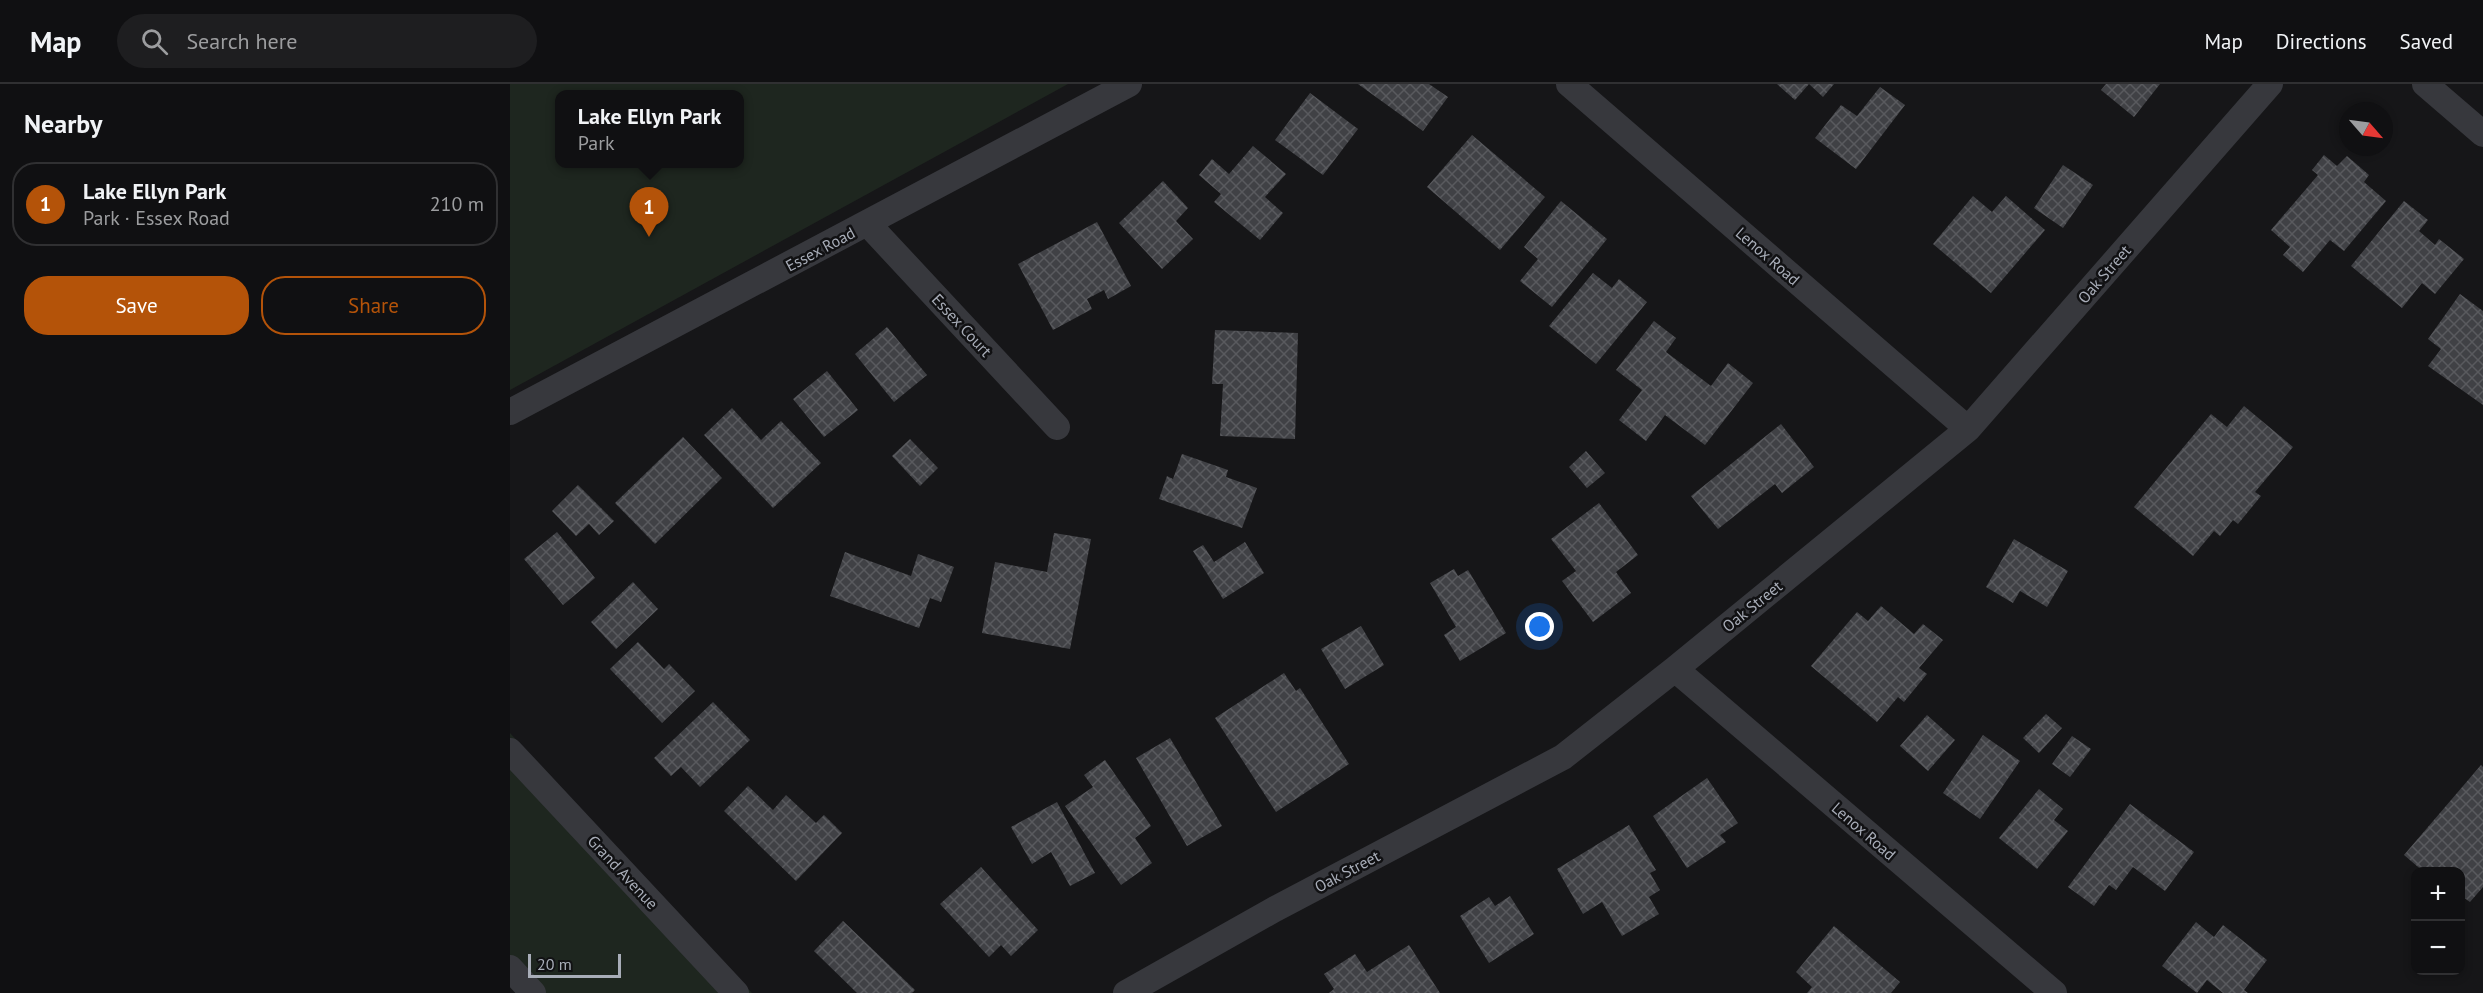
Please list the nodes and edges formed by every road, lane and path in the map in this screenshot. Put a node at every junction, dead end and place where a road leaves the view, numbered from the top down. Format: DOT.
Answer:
graph roads {
  1 [pos="1129,84"];
  2 [pos="1569,84"];
  3 [pos="2270,84"];
  4 [pos="2425,84"];
  5 [pos="2483,134"];
  6 [pos="868,224"];
  7 [pos="510,412"];
  8 [pos="1057,427"];
  9 [pos="1968,429"];
  10 [pos="1676,669"];
  11 [pos="510,751"];
  12 [pos="510,968"];
  13 [pos="533,993"];
  14 [pos="736,993"];
  15 [pos="1126,993"];
  16 [pos="2054,993"];
  1 -- 6 [label="street, Essex Road"];
  2 -- 9 [label="street, Lenox Road"];
  3 -- 9 [label="street, Oak Street"];
  4 -- 5 [label="street"];
  6 -- 7 [label="street, Essex Road"];
  6 -- 8 [label="street, Essex Court"];
  9 -- 10 [label="street, Oak Street"];
  10 -- 15 [label="street, Oak Street"];
  10 -- 16 [label="street, Lenox Road"];
  11 -- 14 [label="street, Grand Avenue"];
  12 -- 13 [label="street"];
}
